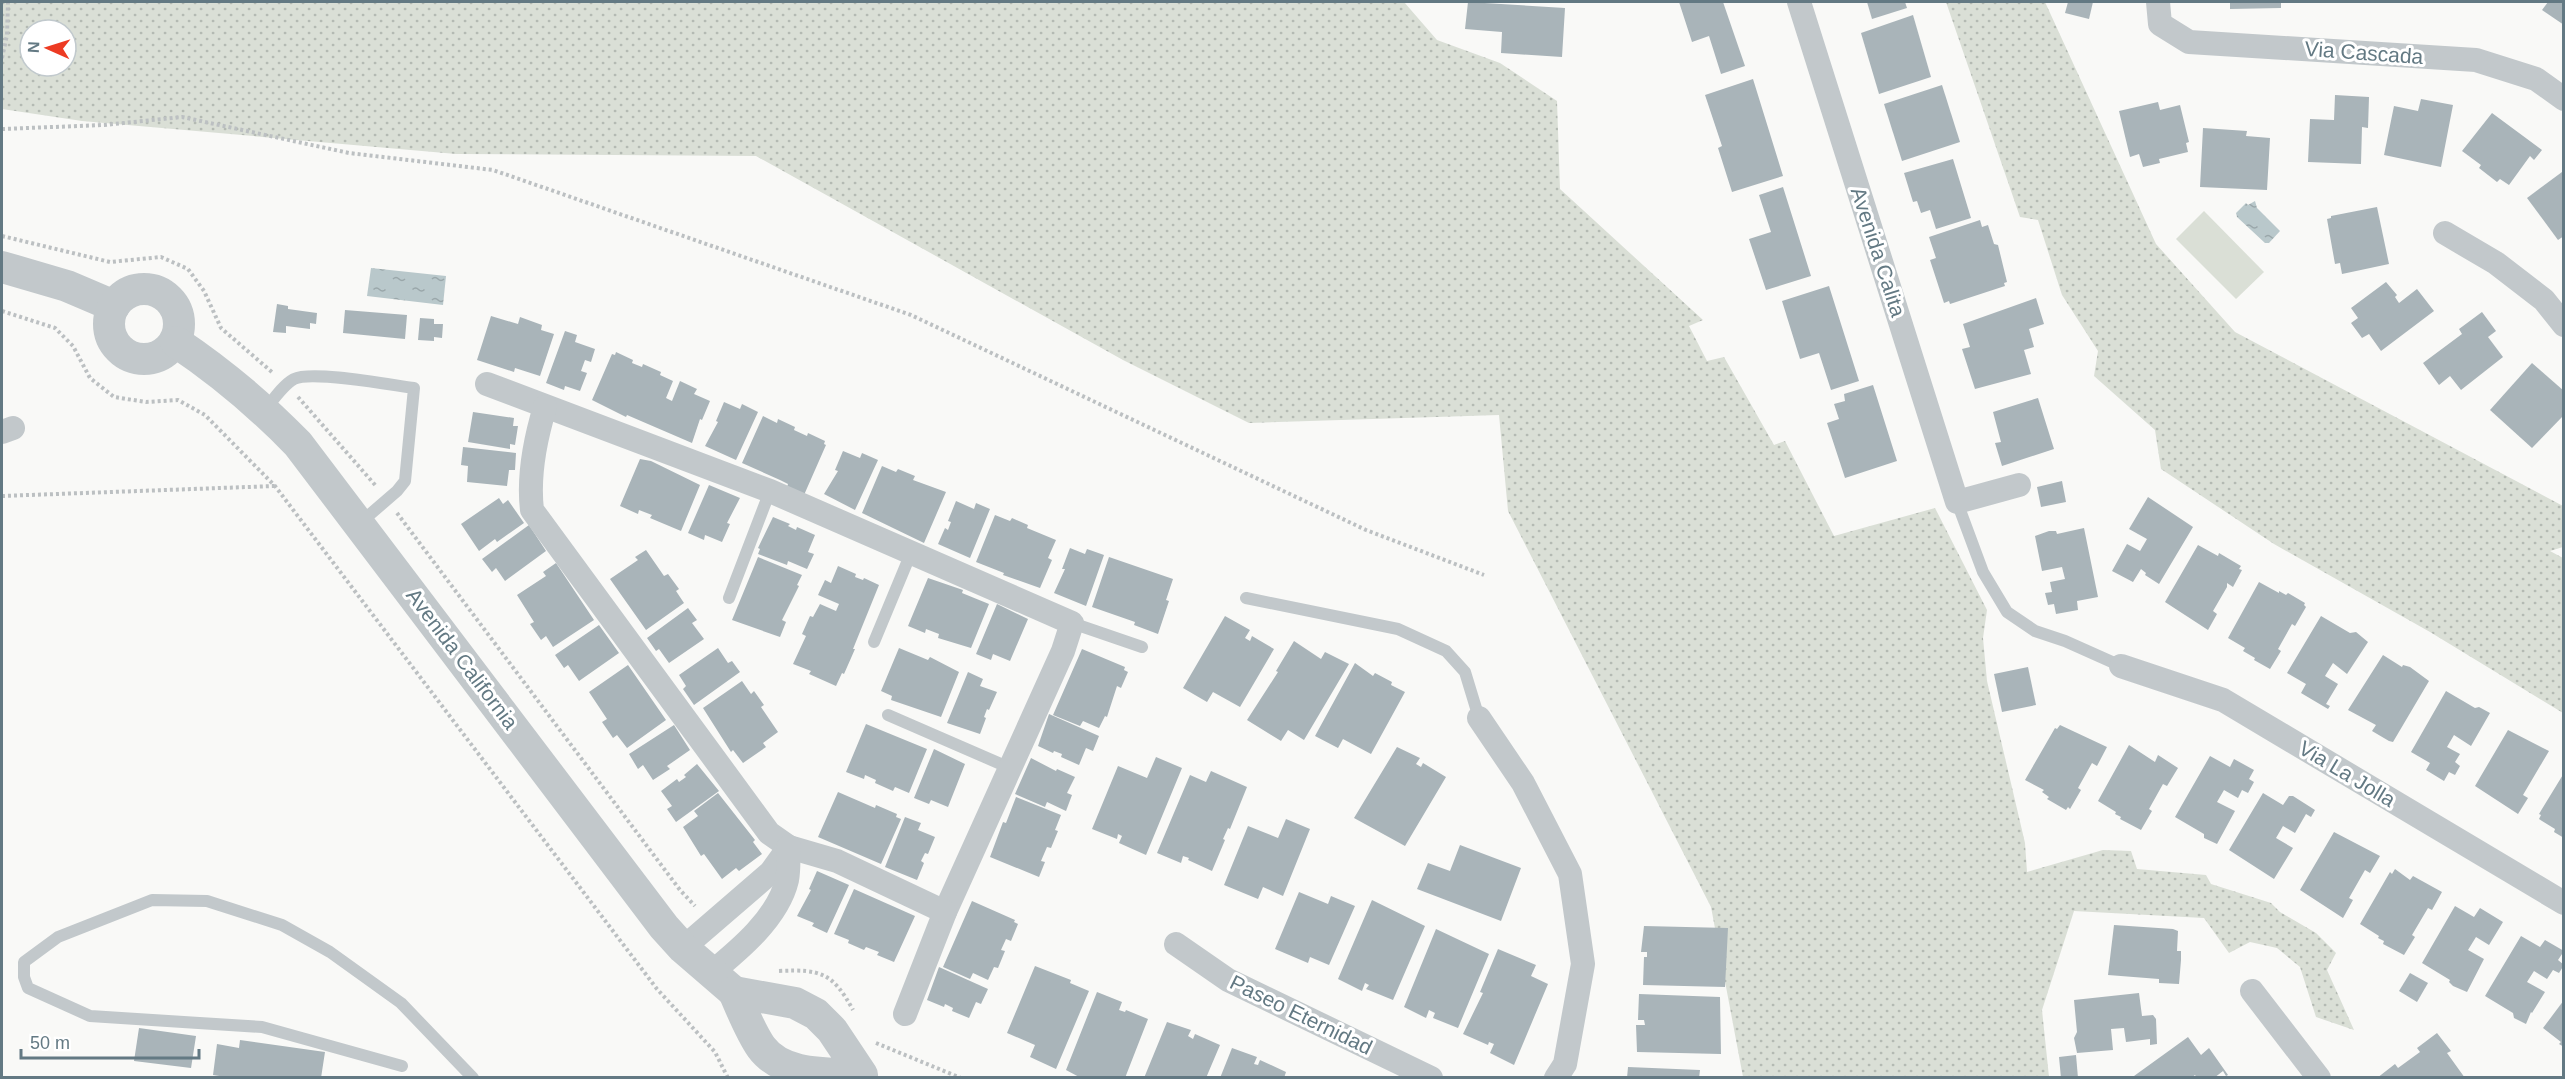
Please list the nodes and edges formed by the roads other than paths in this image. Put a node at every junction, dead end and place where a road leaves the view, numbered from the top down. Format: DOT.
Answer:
graph roads {
  1 [pos="1799,2"];
  2 [pos="2159,13"];
  3 [pos="2564,99"];
  4 [pos="2445,233"];
  5 [pos="2,267"];
  6 [pos="114,306"];
  7 [pos="2564,325"];
  8 [pos="176,342"];
  9 [pos="487,384"];
  10 [pos="545,407"];
  11 [pos="265,410"];
  12 [pos="2019,485"];
  13 [pos="770,491"];
  14 [pos="1957,502"];
  15 [pos="360,523"];
  16 [pos="911,553"];
  17 [pos="729,598"];
  18 [pos="1246,598"];
  19 [pos="1072,623"];
  20 [pos="874,642"];
  21 [pos="1142,647"];
  22 [pos="2121,666"];
  23 [pos="888,715"];
  24 [pos="1479,718"];
  25 [pos="1010,768"];
  26 [pos="789,847"];
  27 [pos="2564,903"];
  28 [pos="945,912"];
  29 [pos="1176,944"];
  30 [pos="683,948"];
  31 [pos="722,983"];
  32 [pos="2252,991"];
  33 [pos="905,1014"];
  34 [pos="402,1066"];
  35 [pos="864,1076"];
  36 [pos="473,1077"];
  37 [pos="1431,1077"];
  38 [pos="1556,1077"];
  39 [pos="2319,1077"];
  1 -- 14 [label="street, Avenida Calita"];
  2 -- 3 [label="street, Via Cascada"];
  4 -- 7 [label="street"];
  5 -- 6 [label="street"];
  6 -- 8 [label="street"];
  6 -- 8 [label="street"];
  8 -- 11 [label="street, Avenida California"];
  9 -- 10 [label="street"];
  10 -- 13 [label="street"];
  10 -- 26 [label="street"];
  11 -- 15 [label="street, Avenida California"];
  11 -- 15 [label="lane"];
  12 -- 14 [label="street"];
  13 -- 16 [label="street"];
  13 -- 17 [label="lane"];
  14 -- 22 [label="lane"];
  15 -- 30 [label="street, Avenida California"];
  16 -- 19 [label="street"];
  16 -- 20 [label="lane"];
  18 -- 24 [label="lane"];
  19 -- 21 [label="lane"];
  19 -- 25 [label="street"];
  22 -- 27 [label="street, Via La Jolla"];
  23 -- 25 [label="lane"];
  24 -- 38 [label="street"];
  25 -- 28 [label="street"];
  26 -- 28 [label="street"];
  26 -- 30 [label="street"];
  26 -- 31 [label="street"];
  28 -- 33 [label="street"];
  29 -- 37 [label="street, Paseo Eternidad"];
  30 -- 31 [label="street, Avenida California"];
  31 -- 35 [label="street, Avenida California"];
  31 -- 35 [label="street, Avenida California"];
  32 -- 39 [label="street"];
  34 -- 36 [label="lane"];
}
